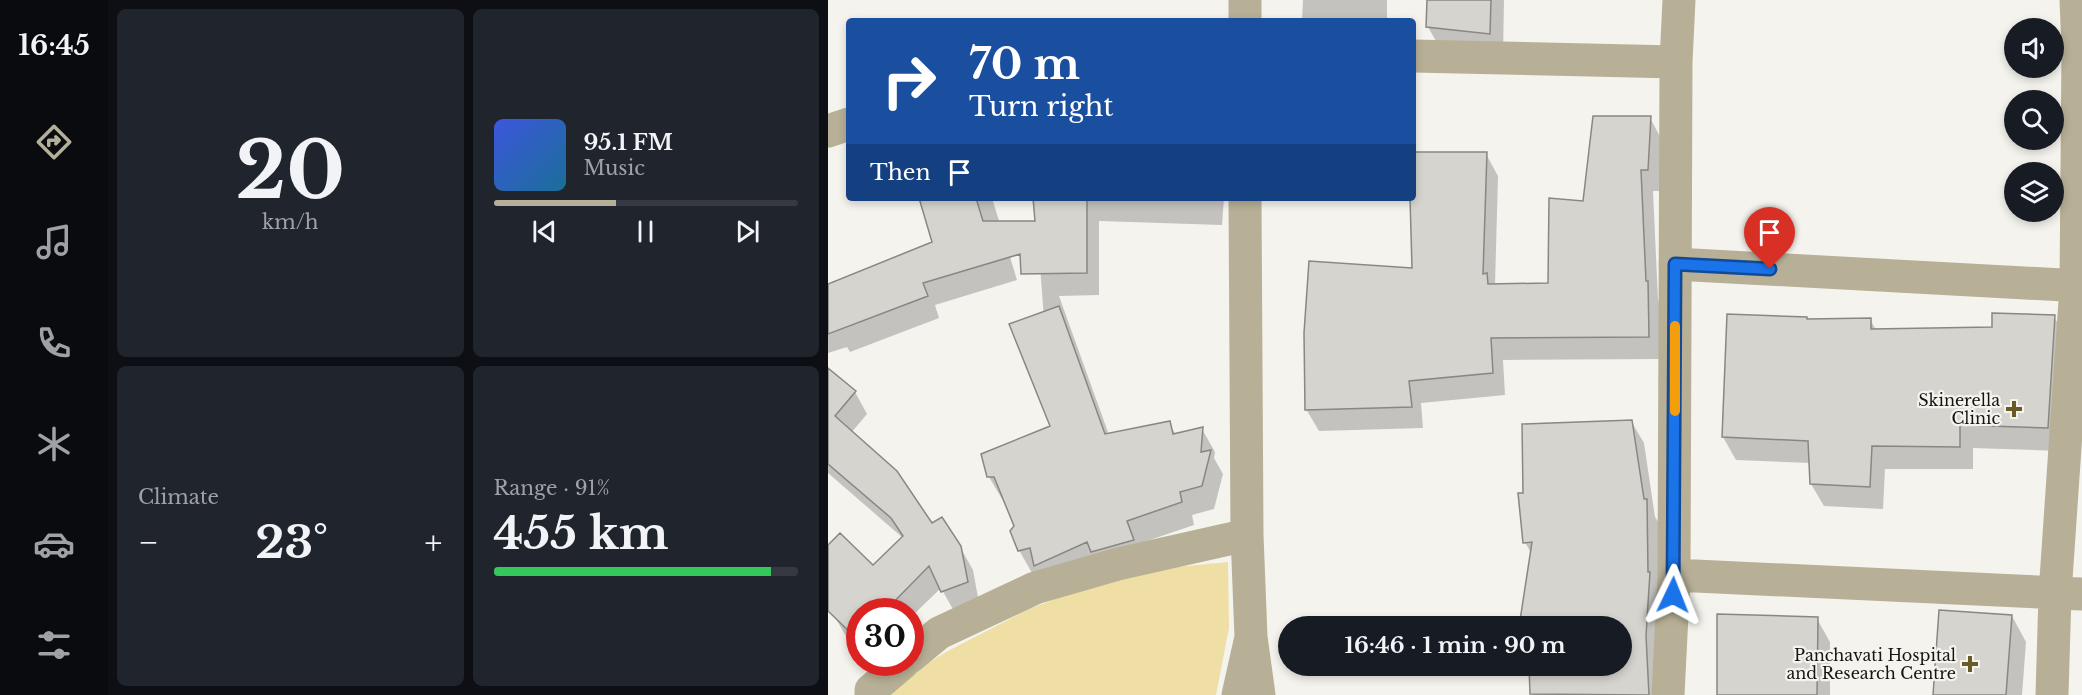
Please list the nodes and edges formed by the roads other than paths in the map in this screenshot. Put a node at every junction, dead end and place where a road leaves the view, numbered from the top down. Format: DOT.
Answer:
graph roads {
  1 [pos="1245,0"];
  2 [pos="1678,0"];
  3 [pos="2076,0"];
  4 [pos="1245,18"];
  5 [pos="2080,49"];
  6 [pos="1416,56"];
  7 [pos="1676,62"];
  8 [pos="846,125"];
  9 [pos="828,130"];
  10 [pos="1245,201"];
  11 [pos="1675,264"];
  12 [pos="2079,286"];
  13 [pos="1247,535"];
  14 [pos="1674,575"];
  15 [pos="2068,594"];
  16 [pos="1251,637"];
  17 [pos="924,645"];
  18 [pos="888,676"];
  19 [pos="871,695"];
  20 [pos="1238,695"];
  21 [pos="1259,695"];
  22 [pos="1668,695"];
  23 [pos="2052,695"];
  1 -- 4 [label="street"];
  2 -- 7 [label="street"];
  3 -- 5 [label="street"];
  5 -- 12 [label="street"];
  6 -- 7 [label="street"];
  7 -- 11 [label="street"];
  8 -- 9 [label="street"];
  10 -- 13 [label="street"];
  11 -- 12 [label="street"];
  11 -- 14 [label="street"];
  12 -- 15 [label="street"];
  13 -- 16 [label="street"];
  13 -- 17 [label="street"];
  14 -- 15 [label="street"];
  14 -- 22 [label="street"];
  15 -- 23 [label="street"];
  16 -- 20 [label="street"];
  16 -- 21 [label="street"];
  18 -- 19 [label="street"];
}
